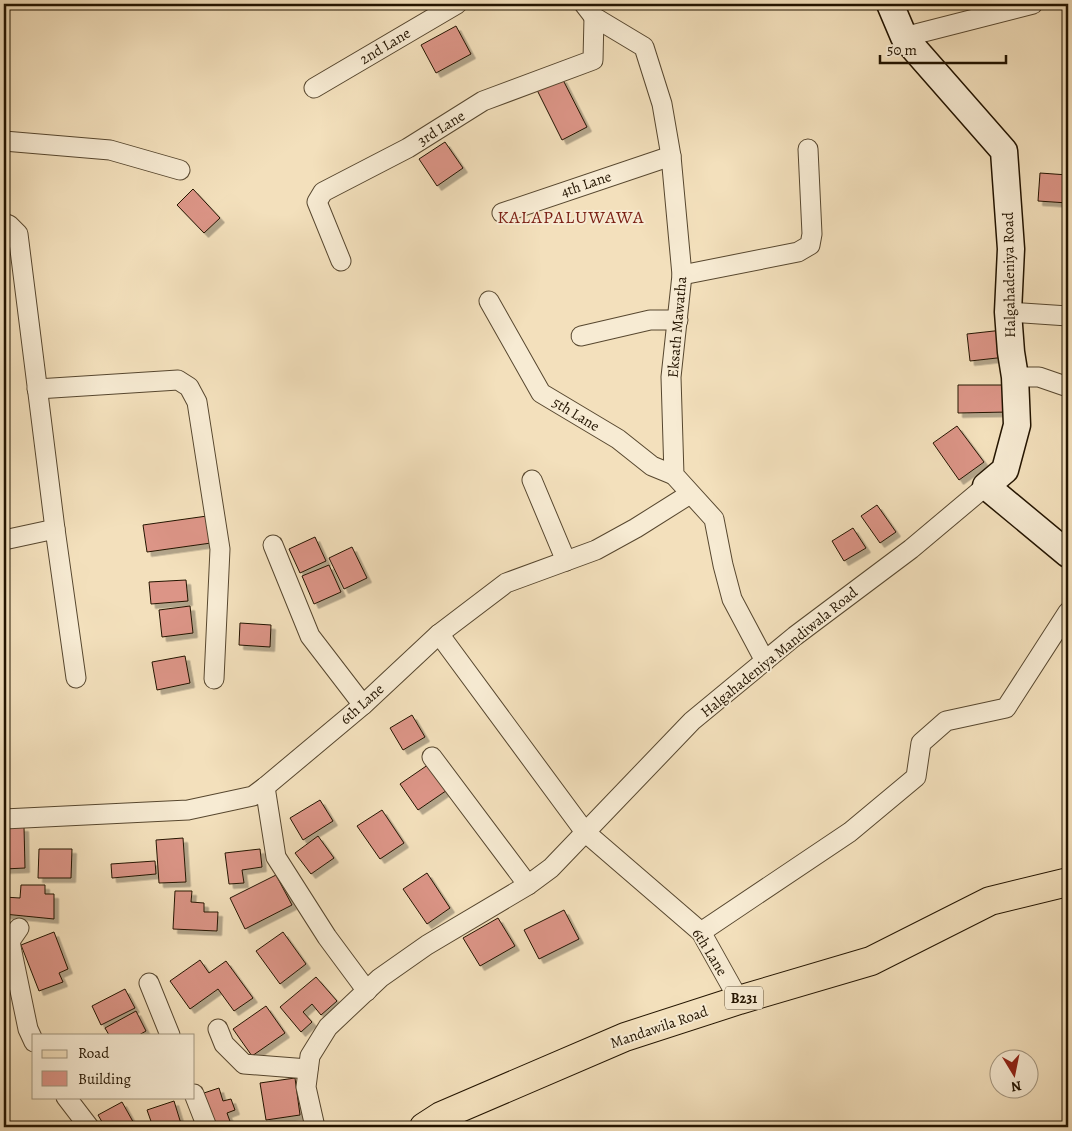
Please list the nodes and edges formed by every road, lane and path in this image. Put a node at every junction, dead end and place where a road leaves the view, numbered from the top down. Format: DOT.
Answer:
graph roads {
  1 [pos="456,4"];
  2 [pos="890,4"];
  3 [pos="1033,4"];
  4 [pos="589,10"];
  5 [pos="904,37"];
  6 [pos="314,88"];
  7 [pos="4,141"];
  8 [pos="808,149"];
  9 [pos="671,156"];
  10 [pos="180,170"];
  11 [pos="502,213"];
  12 [pos="4,223"];
  13 [pos="341,261"];
  14 [pos="682,275"];
  15 [pos="490,301"];
  16 [pos="1008,312"];
  17 [pos="1068,316"];
  18 [pos="678,320"];
  19 [pos="581,336"];
  20 [pos="1015,377"];
  21 [pos="1068,387"];
  22 [pos="37,389"];
  23 [pos="674,475"];
  24 [pos="532,480"];
  25 [pos="986,486"];
  26 [pos="690,494"];
  27 [pos="55,529"];
  28 [pos="4,540"];
  29 [pos="273,545"];
  30 [pos="1068,554"];
  31 [pos="566,560"];
  32 [pos="1068,612"];
  33 [pos="439,634"];
  34 [pos="765,660"];
  35 [pos="76,678"];
  36 [pos="214,679"];
  37 [pos="363,705"];
  38 [pos="432,757"];
  39 [pos="265,787"];
  40 [pos="4,819"];
  41 [pos="585,832"];
  42 [pos="1068,882"];
  43 [pos="528,885"];
  44 [pos="19,928"];
  45 [pos="701,932"];
  46 [pos="149,983"];
  47 [pos="367,991"];
  48 [pos="739,1000"];
  49 [pos="218,1029"];
  50 [pos="170,1034"];
  51 [pos="32,1038"];
  52 [pos="308,1069"];
  53 [pos="195,1097"];
  54 [pos="67,1098"];
  55 [pos="88,1127"];
  56 [pos="207,1127"];
  57 [pos="315,1127"];
  58 [pos="424,1127"];
  1 -- 6 [label="street, 2nd Lane"];
  2 -- 5 [label="street, Halgahadeniya Road"];
  3 -- 5 [label="street"];
  4 -- 9 [label="street, Eksath Mawatha"];
  4 -- 13 [label="street, 3rd Lane"];
  5 -- 16 [label="street, Halgahadeniya Road"];
  7 -- 10 [label="street"];
  8 -- 14 [label="street"];
  9 -- 11 [label="street, 4th Lane"];
  9 -- 14 [label="street, Eksath Mawatha"];
  12 -- 22 [label="street"];
  14 -- 18 [label="street, Eksath Mawatha"];
  15 -- 23 [label="street, 5th Lane"];
  16 -- 17 [label="street"];
  16 -- 20 [label="street, Halgahadeniya Road"];
  18 -- 19 [label="street"];
  18 -- 23 [label="street, Eksath Mawatha"];
  20 -- 21 [label="street"];
  20 -- 25 [label="street, Halgahadeniya Road"];
  22 -- 27 [label="street"];
  22 -- 36 [label="street"];
  23 -- 26 [label="street"];
  24 -- 31 [label="street"];
  25 -- 30 [label="street"];
  25 -- 34 [label="street, Halgahadeniya Mandiwala Road"];
  26 -- 31 [label="street, 6th Lane"];
  26 -- 34 [label="street"];
  27 -- 28 [label="street"];
  27 -- 35 [label="street"];
  29 -- 37 [label="street"];
  31 -- 33 [label="street, 6th Lane"];
  32 -- 45 [label="street"];
  33 -- 37 [label="street, 6th Lane"];
  33 -- 41 [label="street, 6th Lane"];
  34 -- 41 [label="street, Halgahadeniya Mandiwala Road"];
  37 -- 39 [label="street, 6th Lane"];
  38 -- 43 [label="street"];
  39 -- 40 [label="street, 6th Lane"];
  39 -- 47 [label="street"];
  41 -- 43 [label="street, Halgahadeniya Mandiwala Road"];
  41 -- 45 [label="street, 6th Lane"];
  42 -- 48 [label="main road, Mandawila Road / B231"];
  43 -- 47 [label="street, Halgahadeniya Mandiwala Road"];
  44 -- 51 [label="street"];
  45 -- 48 [label="street, 6th Lane"];
  46 -- 50 [label="street"];
  47 -- 52 [label="street, Halgahadeniya Mandiwala Road"];
  48 -- 58 [label="main road, Mandawila Road / B231"];
  49 -- 52 [label="street"];
  52 -- 57 [label="street, Halgahadeniya Mandiwala Road"];
  53 -- 56 [label="street"];
  54 -- 55 [label="street"];
}
